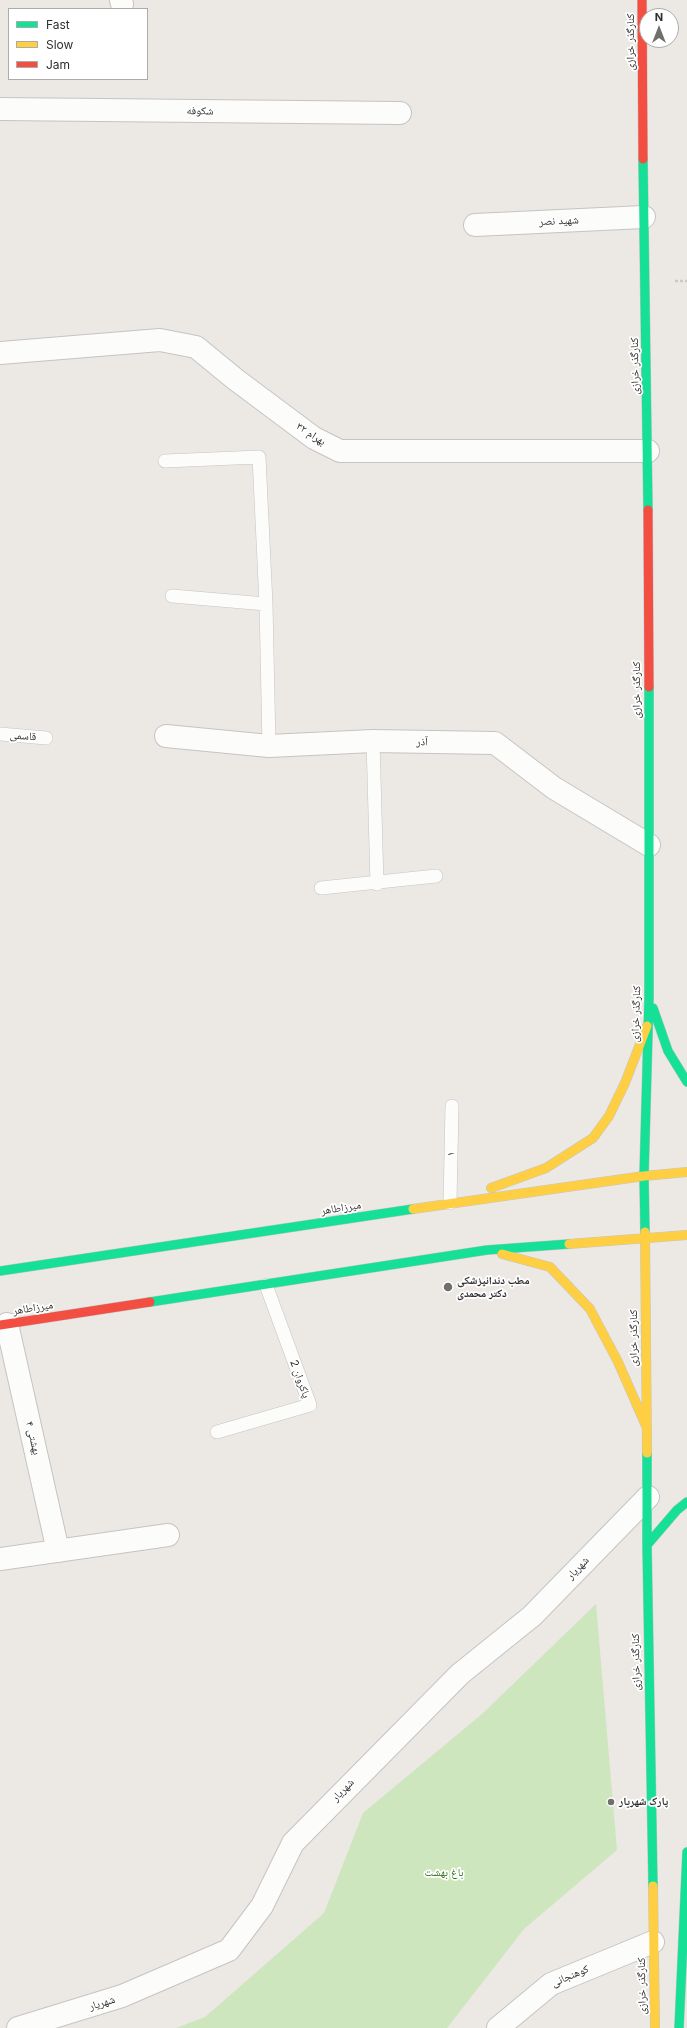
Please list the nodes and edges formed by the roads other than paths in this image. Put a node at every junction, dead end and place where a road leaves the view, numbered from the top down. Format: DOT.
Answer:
graph roads {
  1 [pos="642,0"];
  2 [pos="0,109"];
  3 [pos="400,113"];
  4 [pos="644,217"];
  5 [pos="475,225"];
  6 [pos="0,353"];
  7 [pos="648,451"];
  8 [pos="165,461"];
  9 [pos="172,596"];
  10 [pos="266,604"];
  11 [pos="0,734"];
  12 [pos="166,736"];
  13 [pos="46,738"];
  14 [pos="373,741"];
  15 [pos="268,746"];
  16 [pos="649,845"];
  17 [pos="436,876"];
  18 [pos="377,884"];
  19 [pos="321,888"];
  20 [pos="649,998"];
  21 [pos="648,1025"];
  22 [pos="687,1082"];
  23 [pos="452,1106"];
  24 [pos="687,1172"];
  25 [pos="644,1176"];
  26 [pos="450,1203"];
  27 [pos="687,1235"];
  28 [pos="645,1238"];
  29 [pos="488,1250"];
  30 [pos="0,1272"];
  31 [pos="266,1285"];
  32 [pos="4,1325"];
  33 [pos="646,1428"];
  34 [pos="217,1432"];
  35 [pos="648,1497"];
  36 [pos="687,1502"];
  37 [pos="168,1535"];
  38 [pos="646,1545"];
  39 [pos="58,1551"];
  40 [pos="0,1559"];
  41 [pos="687,1852"];
  42 [pos="653,1942"];
  43 [pos="18,2028"];
  44 [pos="498,2028"];
  45 [pos="655,2028"];
  46 [pos="679,2028"];
  1 -- 4 [label="main road, کنارگذر خرازی"];
  2 -- 3 [label="street, شکوفه"];
  4 -- 5 [label="street, شهید نصر"];
  4 -- 7 [label="main road, کنارگذر خرازی"];
  6 -- 7 [label="street, بهرام ۳۲"];
  7 -- 16 [label="main road, کنارگذر خرازی"];
  8 -- 10 [label="lane"];
  9 -- 10 [label="lane"];
  10 -- 15 [label="lane"];
  11 -- 13 [label="lane, قاسمی"];
  12 -- 15 [label="street, آذر"];
  14 -- 15 [label="street, آذر"];
  14 -- 16 [label="street, آذر"];
  14 -- 18 [label="lane"];
  16 -- 20 [label="main road, کنارگذر خرازی"];
  17 -- 18 [label="lane"];
  18 -- 19 [label="lane"];
  20 -- 21 [label="main road, کنارگذر خرازی"];
  20 -- 22 [label="main road"];
  21 -- 25 [label="main road, کنارگذر خرازی"];
  21 -- 26 [label="main road"];
  23 -- 26 [label="lane, ۱"];
  24 -- 25 [label="main road, میرزاطاهر"];
  25 -- 26 [label="main road, میرزاطاهر"];
  25 -- 28 [label="main road, کنارگذر خرازی"];
  26 -- 30 [label="main road, میرزاطاهر"];
  27 -- 28 [label="main road, میرزاطاهر"];
  28 -- 29 [label="main road, میرزاطاهر"];
  28 -- 33 [label="main road, کنارگذر خرازی"];
  29 -- 31 [label="main road, میرزاطاهر"];
  29 -- 33 [label="main road"];
  31 -- 32 [label="main road, میرزاطاهر"];
  31 -- 34 [label="lane, پاکروان 2"];
  32 -- 39 [label="street, بهشتی ۴"];
  33 -- 35 [label="main road, کنارگذر خرازی"];
  35 -- 38 [label="main road, کنارگذر خرازی"];
  35 -- 43 [label="street, شهریار"];
  36 -- 38 [label="main road"];
  37 -- 39 [label="street"];
  38 -- 42 [label="main road, کنارگذر خرازی"];
  39 -- 40 [label="street"];
  41 -- 46 [label="main road"];
  42 -- 44 [label="street, کوهنجانی"];
  42 -- 45 [label="main road, کنارگذر خرازی"];
}
